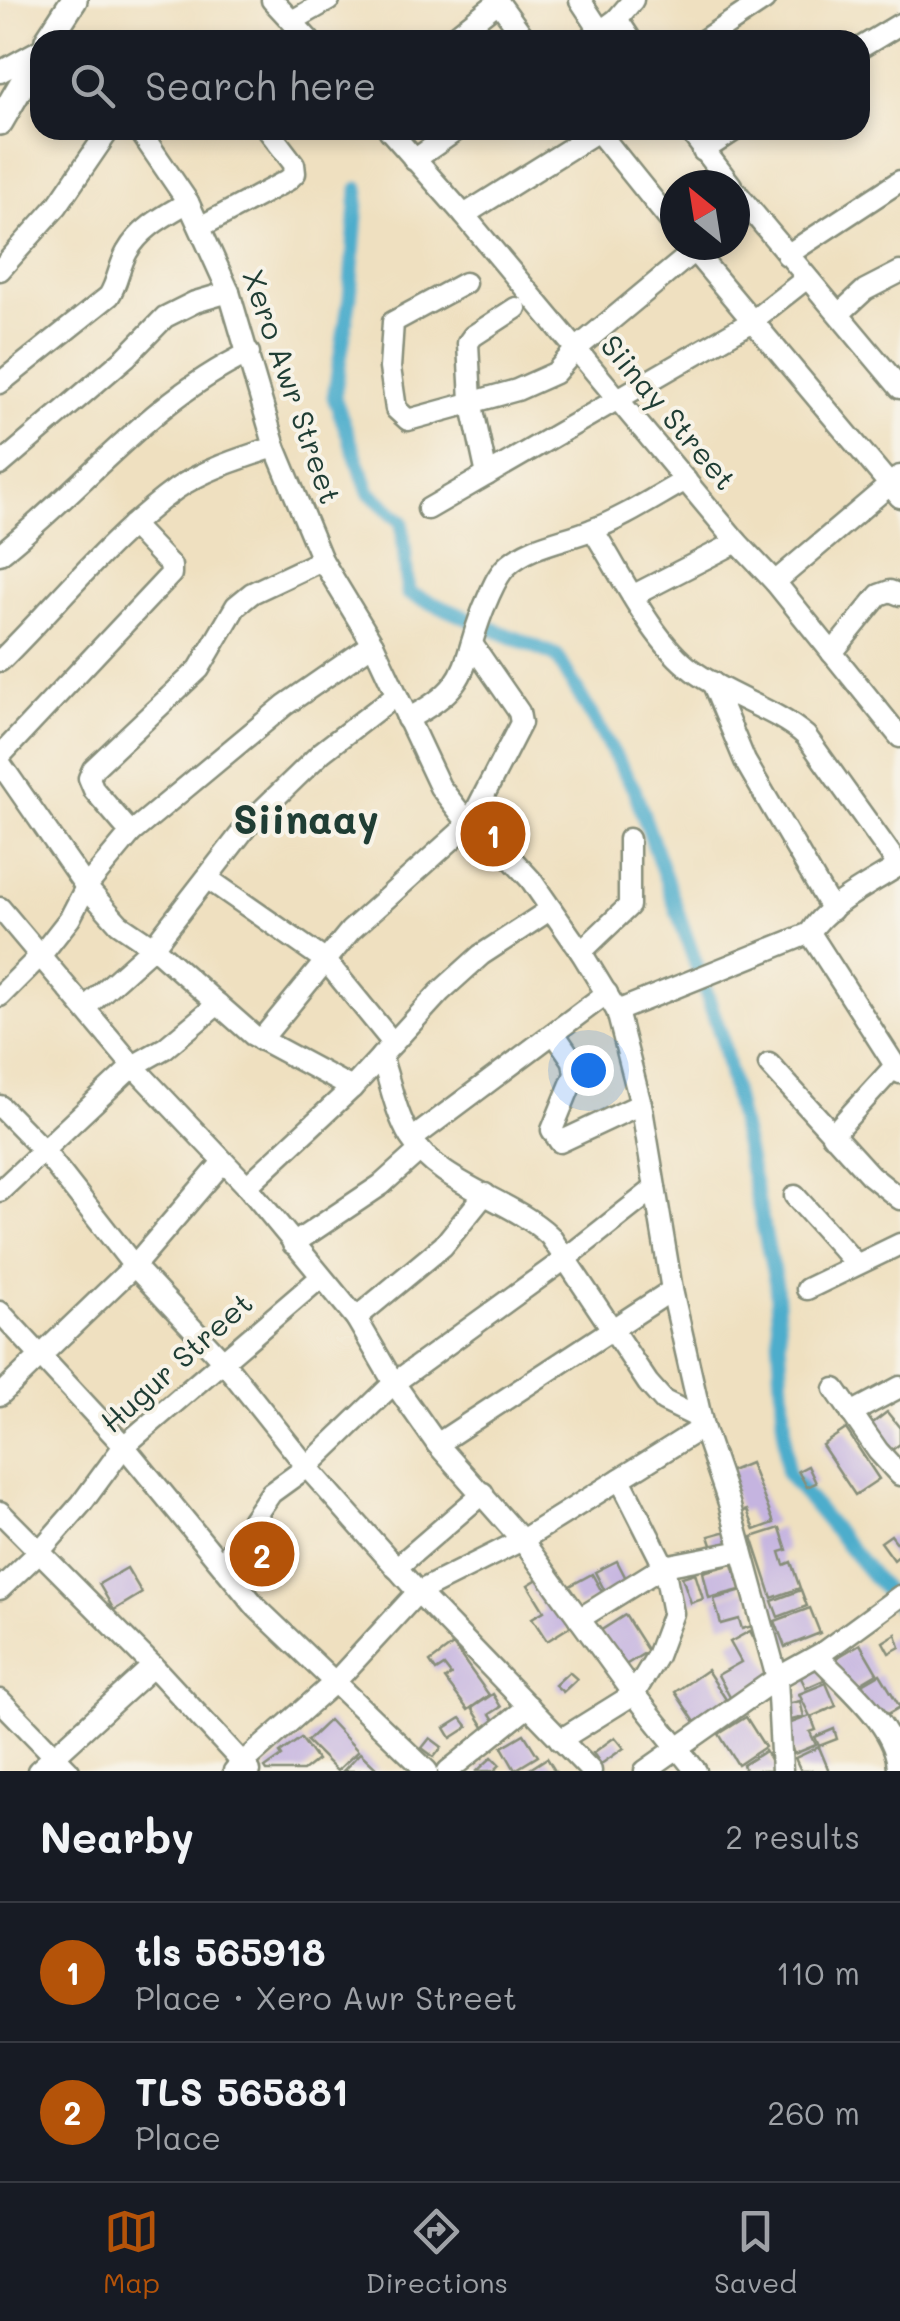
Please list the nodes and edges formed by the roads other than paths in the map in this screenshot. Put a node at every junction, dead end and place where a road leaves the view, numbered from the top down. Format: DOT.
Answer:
graph roads {
  1 [pos="74,0"];
  2 [pos="272,0"];
  3 [pos="330,0"];
  4 [pos="580,0"];
  5 [pos="633,0"];
  6 [pos="764,0"];
  7 [pos="498,1"];
  8 [pos="292,22"];
  9 [pos="900,24"];
  10 [pos="54,30"];
  11 [pos="300,30"];
  12 [pos="462,30"];
  13 [pos="519,30"];
  14 [pos="602,30"];
  15 [pos="719,30"];
  16 [pos="870,42"];
  17 [pos="30,57"];
  18 [pos="30,70"];
  19 [pos="0,72"];
  20 [pos="0,122"];
  21 [pos="102,140"];
  22 [pos="146,140"];
  23 [pos="276,140"];
  24 [pos="397,140"];
  25 [pos="442,140"];
  26 [pos="584,140"];
  27 [pos="605,140"];
  28 [pos="695,140"];
  29 [pos="720,140"];
  30 [pos="703,151"];
  31 [pos="414,160"];
  32 [pos="718,170"];
  33 [pos="900,181"];
  34 [pos="188,202"];
  35 [pos="660,208"];
  36 [pos="750,209"];
  37 [pos="464,215"];
  38 [pos="200,227"];
  39 [pos="787,255"];
  40 [pos="678,260"];
  41 [pos="702,260"];
  42 [pos="0,270"];
  43 [pos="900,272"];
  44 [pos="807,278"];
  45 [pos="465,282"];
  46 [pos="229,292"];
  47 [pos="516,308"];
  48 [pos="839,314"];
  49 [pos="751,322"];
  50 [pos="576,350"];
  51 [pos="249,354"];
  52 [pos="0,383"];
  53 [pos="900,388"];
  54 [pos="471,401"];
  55 [pos="618,401"];
  56 [pos="275,446"];
  57 [pos="0,465"];
  58 [pos="487,475"];
  59 [pos="686,480"];
  60 [pos="896,486"];
  61 [pos="428,509"];
  62 [pos="132,525"];
  63 [pos="593,530"];
  64 [pos="738,542"];
  65 [pos="0,554"];
  66 [pos="322,560"];
  67 [pos="775,582"];
  68 [pos="634,595"];
  69 [pos="900,595"];
  70 [pos="472,638"];
  71 [pos="373,644"];
  72 [pos="832,652"];
  73 [pos="0,661"];
  74 [pos="712,682"];
  75 [pos="396,695"];
  76 [pos="406,719"];
  77 [pos="900,737"];
  78 [pos="0,759"];
  79 [pos="469,824"];
  80 [pos="131,833"];
  81 [pos="629,838"];
  82 [pos="899,865"];
  83 [pos="208,878"];
  84 [pos="86,887"];
  85 [pos="0,908"];
  86 [pos="551,909"];
  87 [pos="832,910"];
  88 [pos="810,933"];
  89 [pos="153,947"];
  90 [pos="582,952"];
  91 [pos="41,954"];
  92 [pos="326,961"];
  93 [pos="0,996"];
  94 [pos="612,1002"];
  95 [pos="218,1004"];
  96 [pos="86,1008"];
  97 [pos="554,1032"];
  98 [pos="261,1040"];
  99 [pos="387,1050"];
  100 [pos="769,1064"];
  101 [pos="133,1066"];
  102 [pos="897,1070"];
  103 [pos="352,1088"];
  104 [pos="641,1104"];
  105 [pos="0,1106"];
  106 [pos="832,1135"];
  107 [pos="416,1145"];
  108 [pos="43,1150"];
  109 [pos="223,1162"];
  110 [pos="248,1186"];
  111 [pos="655,1188"];
  112 [pos="0,1191"];
  113 [pos="485,1194"];
  114 [pos="794,1196"];
  115 [pos="900,1199"];
  116 [pos="294,1244"];
  117 [pos="900,1244"];
  118 [pos="566,1259"];
  119 [pos="856,1264"];
  120 [pos="134,1266"];
  121 [pos="321,1276"];
  122 [pos="672,1290"];
  123 [pos="808,1290"];
  124 [pos="0,1312"];
  125 [pos="356,1318"];
  126 [pos="611,1328"];
  127 [pos="42,1356"];
  128 [pos="222,1360"];
  129 [pos="394,1383"];
  130 [pos="900,1387"];
  131 [pos="835,1390"];
  132 [pos="0,1395"];
  133 [pos="851,1413"];
  134 [pos="702,1423"];
  135 [pos="437,1444"];
  136 [pos="124,1446"];
  137 [pos="306,1467"];
  138 [pos="900,1475"];
  139 [pos="620,1479"];
  140 [pos="483,1493"];
  141 [pos="0,1512"];
  142 [pos="522,1540"];
  143 [pos="742,1552"];
  144 [pos="38,1553"];
  145 [pos="223,1563"];
  146 [pos="664,1566"];
  147 [pos="396,1568"];
  148 [pos="0,1588"];
  149 [pos="418,1592"];
  150 [pos="900,1596"];
  151 [pos="579,1619"];
  152 [pos="818,1656"];
  153 [pos="153,1666"];
  154 [pos="777,1678"];
  155 [pos="336,1681"];
  156 [pos="634,1694"];
  157 [pos="0,1700"];
  158 [pos="529,1706"];
  159 [pos="560,1740"];
  160 [pos="677,1748"];
  161 [pos="63,1764"];
  162 [pos="243,1768"];
  163 [pos="38,1771"];
  164 [pos="426,1771"];
  165 [pos="448,1771"];
  166 [pos="591,1771"];
  167 [pos="645,1771"];
  168 [pos="696,1771"];
  169 [pos="782,1771"];
  170 [pos="898,1771"];
  1 -- 10 [label="main road"];
  2 -- 8 [label="street"];
  3 -- 8 [label="street"];
  4 -- 14 [label="street"];
  5 -- 14 [label="street"];
  6 -- 15 [label="street"];
  7 -- 12 [label="street"];
  7 -- 13 [label="street"];
  8 -- 11 [label="street"];
  9 -- 16 [label="street"];
  17 -- 19 [label="street"];
  18 -- 20 [label="main road"];
  21 -- 42 [label="street"];
  22 -- 34 [label="street, Xero Awr Street"];
  23 -- 38 [label="street"];
  24 -- 31 [label="street, Siinay Street"];
  25 -- 31 [label="street"];
  26 -- 37 [label="street"];
  27 -- 35 [label="street"];
  28 -- 30 [label="street"];
  29 -- 30 [label="street"];
  30 -- 32 [label="street"];
  31 -- 37 [label="street, Siinay Street"];
  33 -- 39 [label="street"];
  34 -- 38 [label="street, Xero Awr Street"];
  34 -- 52 [label="street"];
  36 -- 39 [label="street"];
  37 -- 50 [label="street, Siinay Street"];
  38 -- 46 [label="street, Xero Awr Street"];
  39 -- 44 [label="street"];
  40 -- 50 [label="street"];
  41 -- 49 [label="street"];
  43 -- 48 [label="street"];
  44 -- 48 [label="street"];
  44 -- 49 [label="street"];
  45 -- 54 [label="street"];
  46 -- 51 [label="street, Xero Awr Street"];
  46 -- 57 [label="street"];
  47 -- 54 [label="street"];
  48 -- 53 [label="street"];
  49 -- 55 [label="street"];
  49 -- 60 [label="street"];
  50 -- 54 [label="street"];
  50 -- 55 [label="street, Siinay Street"];
  51 -- 56 [label="street, Xero Awr Street"];
  51 -- 65 [label="street"];
  54 -- 58 [label="street"];
  55 -- 58 [label="street"];
  55 -- 59 [label="street, Siinay Street"];
  56 -- 62 [label="street"];
  56 -- 66 [label="street, Xero Awr Street"];
  58 -- 61 [label="street"];
  59 -- 63 [label="street"];
  59 -- 64 [label="street, Siinay Street"];
  60 -- 67 [label="street"];
  62 -- 73 [label="street"];
  62 -- 78 [label="street"];
  63 -- 68 [label="street"];
  63 -- 70 [label="street"];
  64 -- 67 [label="street, Siinay Street"];
  64 -- 68 [label="street"];
  66 -- 71 [label="street, Xero Awr Street"];
  66 -- 80 [label="street"];
  67 -- 72 [label="street, Siinay Street"];
  68 -- 74 [label="street"];
  69 -- 72 [label="street"];
  70 -- 76 [label="street"];
  70 -- 79 [label="street"];
  71 -- 75 [label="street, Xero Awr Street"];
  71 -- 80 [label="street"];
  72 -- 77 [label="street, Siinay Street"];
  74 -- 82 [label="street"];
  74 -- 87 [label="street"];
  75 -- 76 [label="street, Xero Awr Street"];
  75 -- 83 [label="street"];
  76 -- 79 [label="street, Xero Awr Street"];
  78 -- 84 [label="street"];
  79 -- 86 [label="street, Xero Awr Street"];
  79 -- 92 [label="street"];
  80 -- 84 [label="street"];
  81 -- 90 [label="street"];
  82 -- 87 [label="street"];
  83 -- 89 [label="street"];
  83 -- 92 [label="street"];
  84 -- 89 [label="street"];
  84 -- 91 [label="street"];
  85 -- 91 [label="street"];
  86 -- 90 [label="street, Xero Awr Street"];
  86 -- 99 [label="street"];
  87 -- 88 [label="street"];
  88 -- 94 [label="street"];
  88 -- 102 [label="street"];
  89 -- 95 [label="street"];
  89 -- 96 [label="street"];
  90 -- 94 [label="street, Xero Awr Street"];
  91 -- 93 [label="street"];
  91 -- 96 [label="street"];
  92 -- 98 [label="street"];
  92 -- 99 [label="street"];
  94 -- 97 [label="street"];
  94 -- 104 [label="street, Xero Awr Street"];
  95 -- 98 [label="street"];
  95 -- 101 [label="street"];
  96 -- 101 [label="street"];
  97 -- 104 [label="street"];
  97 -- 107 [label="street"];
  98 -- 103 [label="street"];
  99 -- 103 [label="street"];
  99 -- 107 [label="street"];
  100 -- 106 [label="street"];
  101 -- 108 [label="street"];
  101 -- 109 [label="street"];
  102 -- 106 [label="street"];
  103 -- 110 [label="street"];
  104 -- 111 [label="street, Xero Awr Street"];
  105 -- 108 [label="street"];
  106 -- 115 [label="street"];
  107 -- 113 [label="street"];
  107 -- 116 [label="street"];
  108 -- 112 [label="street"];
  108 -- 120 [label="street"];
  109 -- 110 [label="street"];
  109 -- 120 [label="street"];
  110 -- 116 [label="street"];
  111 -- 118 [label="street"];
  111 -- 122 [label="street, Xero Awr Street"];
  113 -- 118 [label="street"];
  113 -- 125 [label="street"];
  114 -- 119 [label="street"];
  116 -- 121 [label="street"];
  117 -- 119 [label="street"];
  118 -- 126 [label="street"];
  118 -- 129 [label="street"];
  119 -- 123 [label="street"];
  120 -- 127 [label="street"];
  120 -- 128 [label="street"];
  121 -- 125 [label="street"];
  121 -- 128 [label="street, Hugur Street"];
  122 -- 126 [label="street"];
  122 -- 134 [label="street, Xero Awr Street"];
  124 -- 127 [label="street"];
  125 -- 129 [label="street"];
  126 -- 134 [label="street"];
  126 -- 135 [label="street"];
  127 -- 132 [label="street"];
  127 -- 136 [label="street"];
  128 -- 136 [label="street, Hugur Street"];
  128 -- 137 [label="street"];
  129 -- 135 [label="street"];
  129 -- 137 [label="street"];
  130 -- 133 [label="street"];
  131 -- 133 [label="street"];
  133 -- 138 [label="street"];
  134 -- 139 [label="street"];
  134 -- 143 [label="street, Xero Awr Street"];
  135 -- 140 [label="street"];
  136 -- 144 [label="street, Hugur Street"];
  136 -- 145 [label="street"];
  137 -- 145 [label="street"];
  137 -- 147 [label="street"];
  139 -- 142 [label="street"];
  139 -- 146 [label="street"];
  140 -- 142 [label="street"];
  140 -- 147 [label="street"];
  141 -- 144 [label="street"];
  142 -- 149 [label="street"];
  142 -- 151 [label="street"];
  143 -- 146 [label="street"];
  143 -- 154 [label="street, Xero Awr Street"];
  144 -- 148 [label="street, Hugur Street"];
  144 -- 153 [label="street"];
  145 -- 155 [label="street"];
  146 -- 151 [label="street"];
  146 -- 156 [label="street"];
  147 -- 149 [label="street"];
  149 -- 155 [label="street"];
  149 -- 158 [label="street"];
  150 -- 152 [label="street"];
  151 -- 156 [label="street"];
  152 -- 154 [label="street"];
  152 -- 170 [label="street"];
  153 -- 161 [label="street"];
  153 -- 162 [label="street"];
  154 -- 160 [label="street"];
  154 -- 169 [label="street, Xero Awr Street"];
  155 -- 162 [label="street"];
  155 -- 164 [label="street"];
  156 -- 159 [label="street"];
  156 -- 160 [label="street"];
  157 -- 161 [label="street"];
  158 -- 159 [label="street"];
  158 -- 165 [label="street"];
  159 -- 166 [label="street"];
  160 -- 167 [label="street"];
  160 -- 168 [label="street"];
  161 -- 163 [label="street"];
}
